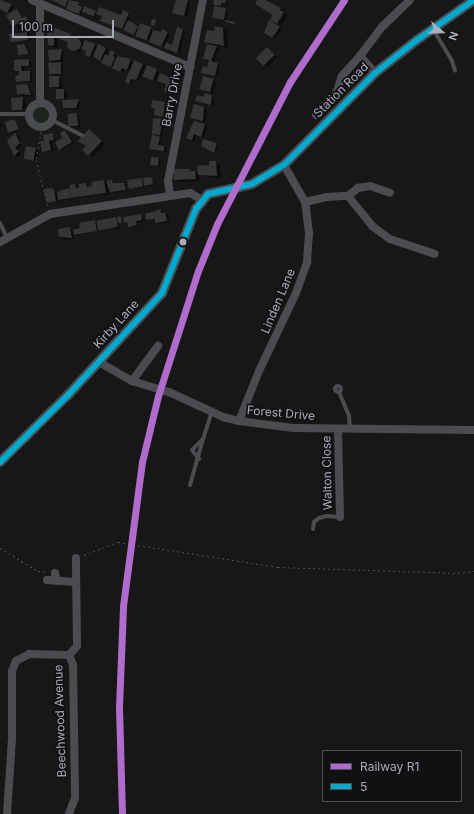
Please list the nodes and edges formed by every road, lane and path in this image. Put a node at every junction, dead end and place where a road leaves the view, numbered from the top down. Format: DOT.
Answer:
graph roads {
  1 [pos="32,0"];
  2 [pos="203,0"];
  3 [pos="410,0"];
  4 [pos="474,0"];
  5 [pos="40,4"];
  6 [pos="432,28"];
  7 [pos="360,56"];
  8 [pos="190,67"];
  9 [pos="455,71"];
  10 [pos="375,73"];
  11 [pos="40,103"];
  12 [pos="0,114"];
  13 [pos="29,114"];
  14 [pos="316,115"];
  15 [pos="52,120"];
  16 [pos="42,127"];
  17 [pos="82,135"];
  18 [pos="284,165"];
  19 [pos="390,193"];
  20 [pos="170,195"];
  21 [pos="348,196"];
  22 [pos="202,200"];
  23 [pos="305,202"];
  24 [pos="50,214"];
  25 [pos="0,223"];
  26 [pos="4,240"];
  27 [pos="435,254"];
  28 [pos="158,346"];
  29 [pos="99,362"];
  30 [pos="132,381"];
  31 [pos="339,392"];
  32 [pos="212,412"];
  33 [pos="239,421"];
  34 [pos="338,429"];
  35 [pos="350,429"];
  36 [pos="474,430"];
  37 [pos="203,439"];
  38 [pos="199,459"];
  39 [pos="0,462"];
  40 [pos="190,485"];
  41 [pos="340,517"];
  42 [pos="313,530"];
  43 [pos="0,548"];
  44 [pos="76,558"];
  45 [pos="474,571"];
  46 [pos="56,577"];
  47 [pos="47,580"];
  48 [pos="76,582"];
  49 [pos="69,655"];
  50 [pos="7,814"];
  51 [pos="69,814"];
  1 -- 5 [label="street"];
  2 -- 8 [label="street, Barry Drive"];
  3 -- 7 [label="street"];
  4 -- 6 [label="street, Station Road"];
  5 -- 8 [label="street"];
  5 -- 11 [label="street"];
  6 -- 9 [label="lane"];
  6 -- 10 [label="street, Station Road"];
  7 -- 10 [label="street"];
  7 -- 14 [label="street"];
  8 -- 20 [label="street, Barry Drive"];
  10 -- 18 [label="street, Station Road"];
  11 -- 13 [label="street"];
  11 -- 15 [label="street"];
  12 -- 13 [label="lane"];
  13 -- 16 [label="street"];
  15 -- 16 [label="street"];
  15 -- 17 [label="lane"];
  16 -- 24 [label="path"];
  18 -- 22 [label="street, Station Road"];
  18 -- 23 [label="street, Linden Lane"];
  19 -- 21 [label="street"];
  20 -- 22 [label="street"];
  20 -- 24 [label="street"];
  21 -- 23 [label="street"];
  21 -- 27 [label="street"];
  22 -- 29 [label="street, Kirby Lane"];
  23 -- 33 [label="street, Linden Lane"];
  24 -- 26 [label="street"];
  25 -- 26 [label="lane"];
  28 -- 30 [label="street"];
  29 -- 30 [label="street, Forest Drive"];
  29 -- 39 [label="street, Kirby Lane"];
  30 -- 32 [label="street, Forest Drive"];
  31 -- 35 [label="lane"];
  32 -- 33 [label="street, Forest Drive"];
  32 -- 37 [label="lane"];
  33 -- 34 [label="street, Forest Drive"];
  34 -- 35 [label="street, Forest Drive"];
  34 -- 41 [label="street, Walton Close"];
  35 -- 36 [label="street, Forest Drive"];
  37 -- 38 [label="lane"];
  37 -- 38 [label="lane"];
  38 -- 40 [label="lane"];
  41 -- 42 [label="lane"];
  43 -- 46 [label="path"];
  44 -- 45 [label="path"];
  44 -- 48 [label="street, Beechwood Avenue"];
  46 -- 47 [label="street"];
  46 -- 48 [label="street"];
  48 -- 49 [label="street, Beechwood Avenue"];
  49 -- 50 [label="street"];
  49 -- 51 [label="street, Beechwood Avenue"];
}
